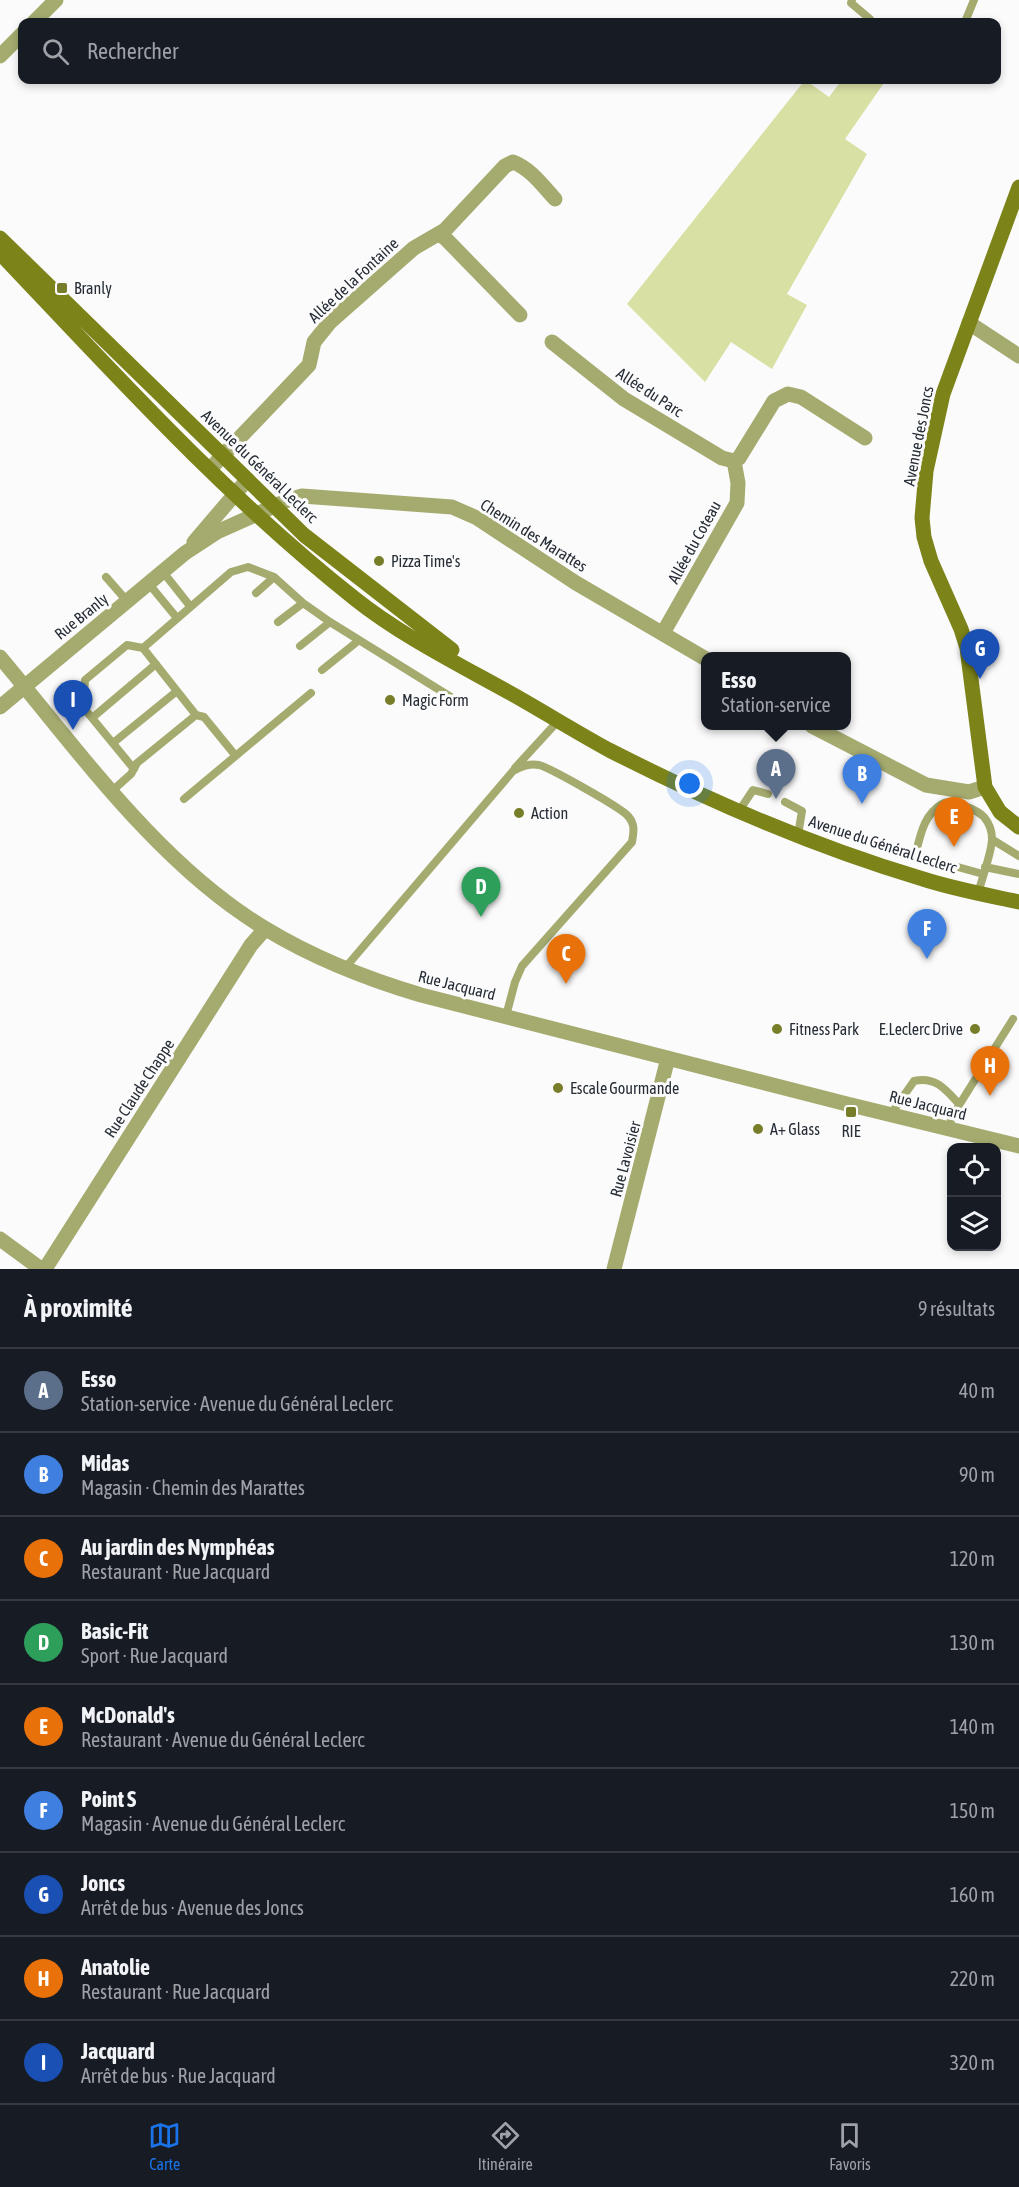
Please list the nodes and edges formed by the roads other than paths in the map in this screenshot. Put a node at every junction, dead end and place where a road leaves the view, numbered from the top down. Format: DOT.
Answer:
graph roads {
  1 [pos="56,0"];
  2 [pos="852,0"];
  3 [pos="974,0"];
  4 [pos="38,18"];
  5 [pos="869,18"];
  6 [pos="967,18"];
  7 [pos="18,38"];
  8 [pos="0,56"];
  9 [pos="1019,187"];
  10 [pos="555,199"];
  11 [pos="438,234"];
  12 [pos="0,238"];
  13 [pos="0,253"];
  14 [pos="520,315"];
  15 [pos="969,323"];
  16 [pos="552,342"];
  17 [pos="1019,356"];
  18 [pos="865,438"];
  19 [pos="224,455"];
  20 [pos="734,461"];
  21 [pos="210,469"];
  22 [pos="247,480"];
  23 [pos="235,494"];
  24 [pos="275,507"];
  25 [pos="256,514"];
  26 [pos="184,553"];
  27 [pos="163,572"];
  28 [pos="105,577"];
  29 [pos="274,578"];
  30 [pos="148,584"];
  31 [pos="256,593"];
  32 [pos="127,601"];
  33 [pos="303,603"];
  34 [pos="190,606"];
  35 [pos="177,618"];
  36 [pos="279,622"];
  37 [pos="330,622"];
  38 [pos="663,633"];
  39 [pos="358,641"];
  40 [pos="300,646"];
  41 [pos="143,648"];
  42 [pos="0,657"];
  43 [pos="701,657"];
  44 [pos="156,664"];
  45 [pos="322,670"];
  46 [pos="24,686"];
  47 [pos="177,691"];
  48 [pos="311,693"];
  49 [pos="516,696"];
  50 [pos="454,699"];
  51 [pos="0,707"];
  52 [pos="196,715"];
  53 [pos="92,718"];
  54 [pos="558,721"];
  55 [pos="820,730"];
  56 [pos="113,743"];
  57 [pos="235,755"];
  58 [pos="134,769"];
  59 [pos="513,771"];
  60 [pos="985,787"];
  61 [pos="112,791"];
  62 [pos="768,794"];
  63 [pos="184,799"];
  64 [pos="785,802"];
  65 [pos="739,811"];
  66 [pos="1019,827"];
  67 [pos="798,835"];
  68 [pos="993,840"];
  69 [pos="1019,856"];
  70 [pos="984,871"];
  71 [pos="1019,874"];
  72 [pos="978,893"];
  73 [pos="1019,902"];
  74 [pos="265,929"];
  75 [pos="345,969"];
  76 [pos="506,1016"];
  77 [pos="1013,1019"];
  78 [pos="668,1058"];
  79 [pos="959,1104"];
  80 [pos="891,1114"];
  81 [pos="950,1128"];
  82 [pos="1019,1146"];
  83 [pos="0,1239"];
  84 [pos="43,1269"];
  85 [pos="615,1269"];
  1 -- 4 [label="street"];
  2 -- 5 [label="lane"];
  3 -- 6 [label="lane"];
  7 -- 8 [label="street"];
  9 -- 15 [label="main road, Avenue des Joncs"];
  10 -- 11 [label="street, Allée de la Fontaine"];
  11 -- 14 [label="street"];
  11 -- 19 [label="street, Allée de la Fontaine"];
  12 -- 19 [label="main road, Avenue du Général Leclerc"];
  13 -- 21 [label="main road, Avenue du Général Leclerc"];
  15 -- 17 [label="street"];
  15 -- 60 [label="main road, Avenue des Joncs"];
  16 -- 20 [label="street, Allée du Parc"];
  18 -- 20 [label="street"];
  19 -- 21 [label="street, Allée de la Fontaine"];
  19 -- 22 [label="main road, Avenue du Général Leclerc"];
  20 -- 38 [label="street, Allée du Coteau"];
  21 -- 23 [label="main road, Avenue du Général Leclerc"];
  22 -- 23 [label="street, Rue Branly"];
  22 -- 24 [label="main road, Avenue du Général Leclerc"];
  23 -- 25 [label="main road, Avenue du Général Leclerc"];
  23 -- 26 [label="street, Rue Branly"];
  24 -- 25 [label="street, Chemin des Marattes"];
  24 -- 38 [label="street, Chemin des Marattes"];
  24 -- 49 [label="main road, Avenue du Général Leclerc"];
  25 -- 26 [label="street, Rue Branly"];
  25 -- 49 [label="main road, Avenue du Général Leclerc"];
  26 -- 27 [label="street, Rue Branly"];
  27 -- 30 [label="street, Rue Branly"];
  27 -- 34 [label="lane"];
  28 -- 32 [label="lane"];
  29 -- 31 [label="lane"];
  29 -- 33 [label="lane"];
  29 -- 34 [label="lane"];
  30 -- 32 [label="street, Rue Branly"];
  30 -- 35 [label="lane"];
  32 -- 46 [label="street, Rue Branly"];
  33 -- 36 [label="lane"];
  33 -- 37 [label="lane"];
  34 -- 35 [label="lane"];
  35 -- 41 [label="lane"];
  37 -- 39 [label="lane"];
  37 -- 40 [label="lane"];
  38 -- 43 [label="street, Chemin des Marattes"];
  39 -- 45 [label="lane"];
  39 -- 50 [label="lane"];
  41 -- 44 [label="lane"];
  41 -- 53 [label="lane"];
  42 -- 46 [label="street, Rue Jacquard"];
  44 -- 47 [label="lane"];
  44 -- 53 [label="lane"];
  46 -- 51 [label="street, Rue Branly"];
  46 -- 61 [label="street, Rue Jacquard"];
  47 -- 52 [label="lane"];
  47 -- 56 [label="lane"];
  48 -- 57 [label="lane"];
  49 -- 54 [label="main road, Avenue du Général Leclerc"];
  52 -- 57 [label="lane"];
  52 -- 58 [label="lane"];
  53 -- 56 [label="lane"];
  54 -- 59 [label="lane"];
  54 -- 65 [label="main road, Avenue du Général Leclerc"];
  55 -- 60 [label="street"];
  56 -- 58 [label="lane"];
  57 -- 63 [label="lane"];
  58 -- 61 [label="lane"];
  59 -- 75 [label="lane"];
  59 -- 76 [label="lane"];
  60 -- 66 [label="main road, Avenue des Joncs"];
  61 -- 74 [label="street, Rue Jacquard"];
  62 -- 65 [label="lane"];
  64 -- 67 [label="lane"];
  65 -- 67 [label="main road, Avenue du Général Leclerc"];
  67 -- 72 [label="main road, Avenue du Général Leclerc"];
  68 -- 69 [label="lane"];
  68 -- 70 [label="lane"];
  68 -- 70 [label="lane"];
  70 -- 71 [label="lane"];
  70 -- 72 [label="lane"];
  72 -- 73 [label="main road, Avenue du Général Leclerc"];
  74 -- 75 [label="street, Rue Jacquard"];
  74 -- 84 [label="street, Rue Claude Chappe"];
  75 -- 76 [label="street, Rue Jacquard"];
  76 -- 78 [label="street, Rue Jacquard"];
  77 -- 79 [label="lane"];
  78 -- 80 [label="street, Rue Jacquard"];
  78 -- 85 [label="street, Rue Lavoisier"];
  79 -- 80 [label="lane"];
  79 -- 81 [label="lane"];
  80 -- 81 [label="street, Rue Jacquard"];
  81 -- 82 [label="street, Rue Jacquard"];
  83 -- 84 [label="street"];
}
